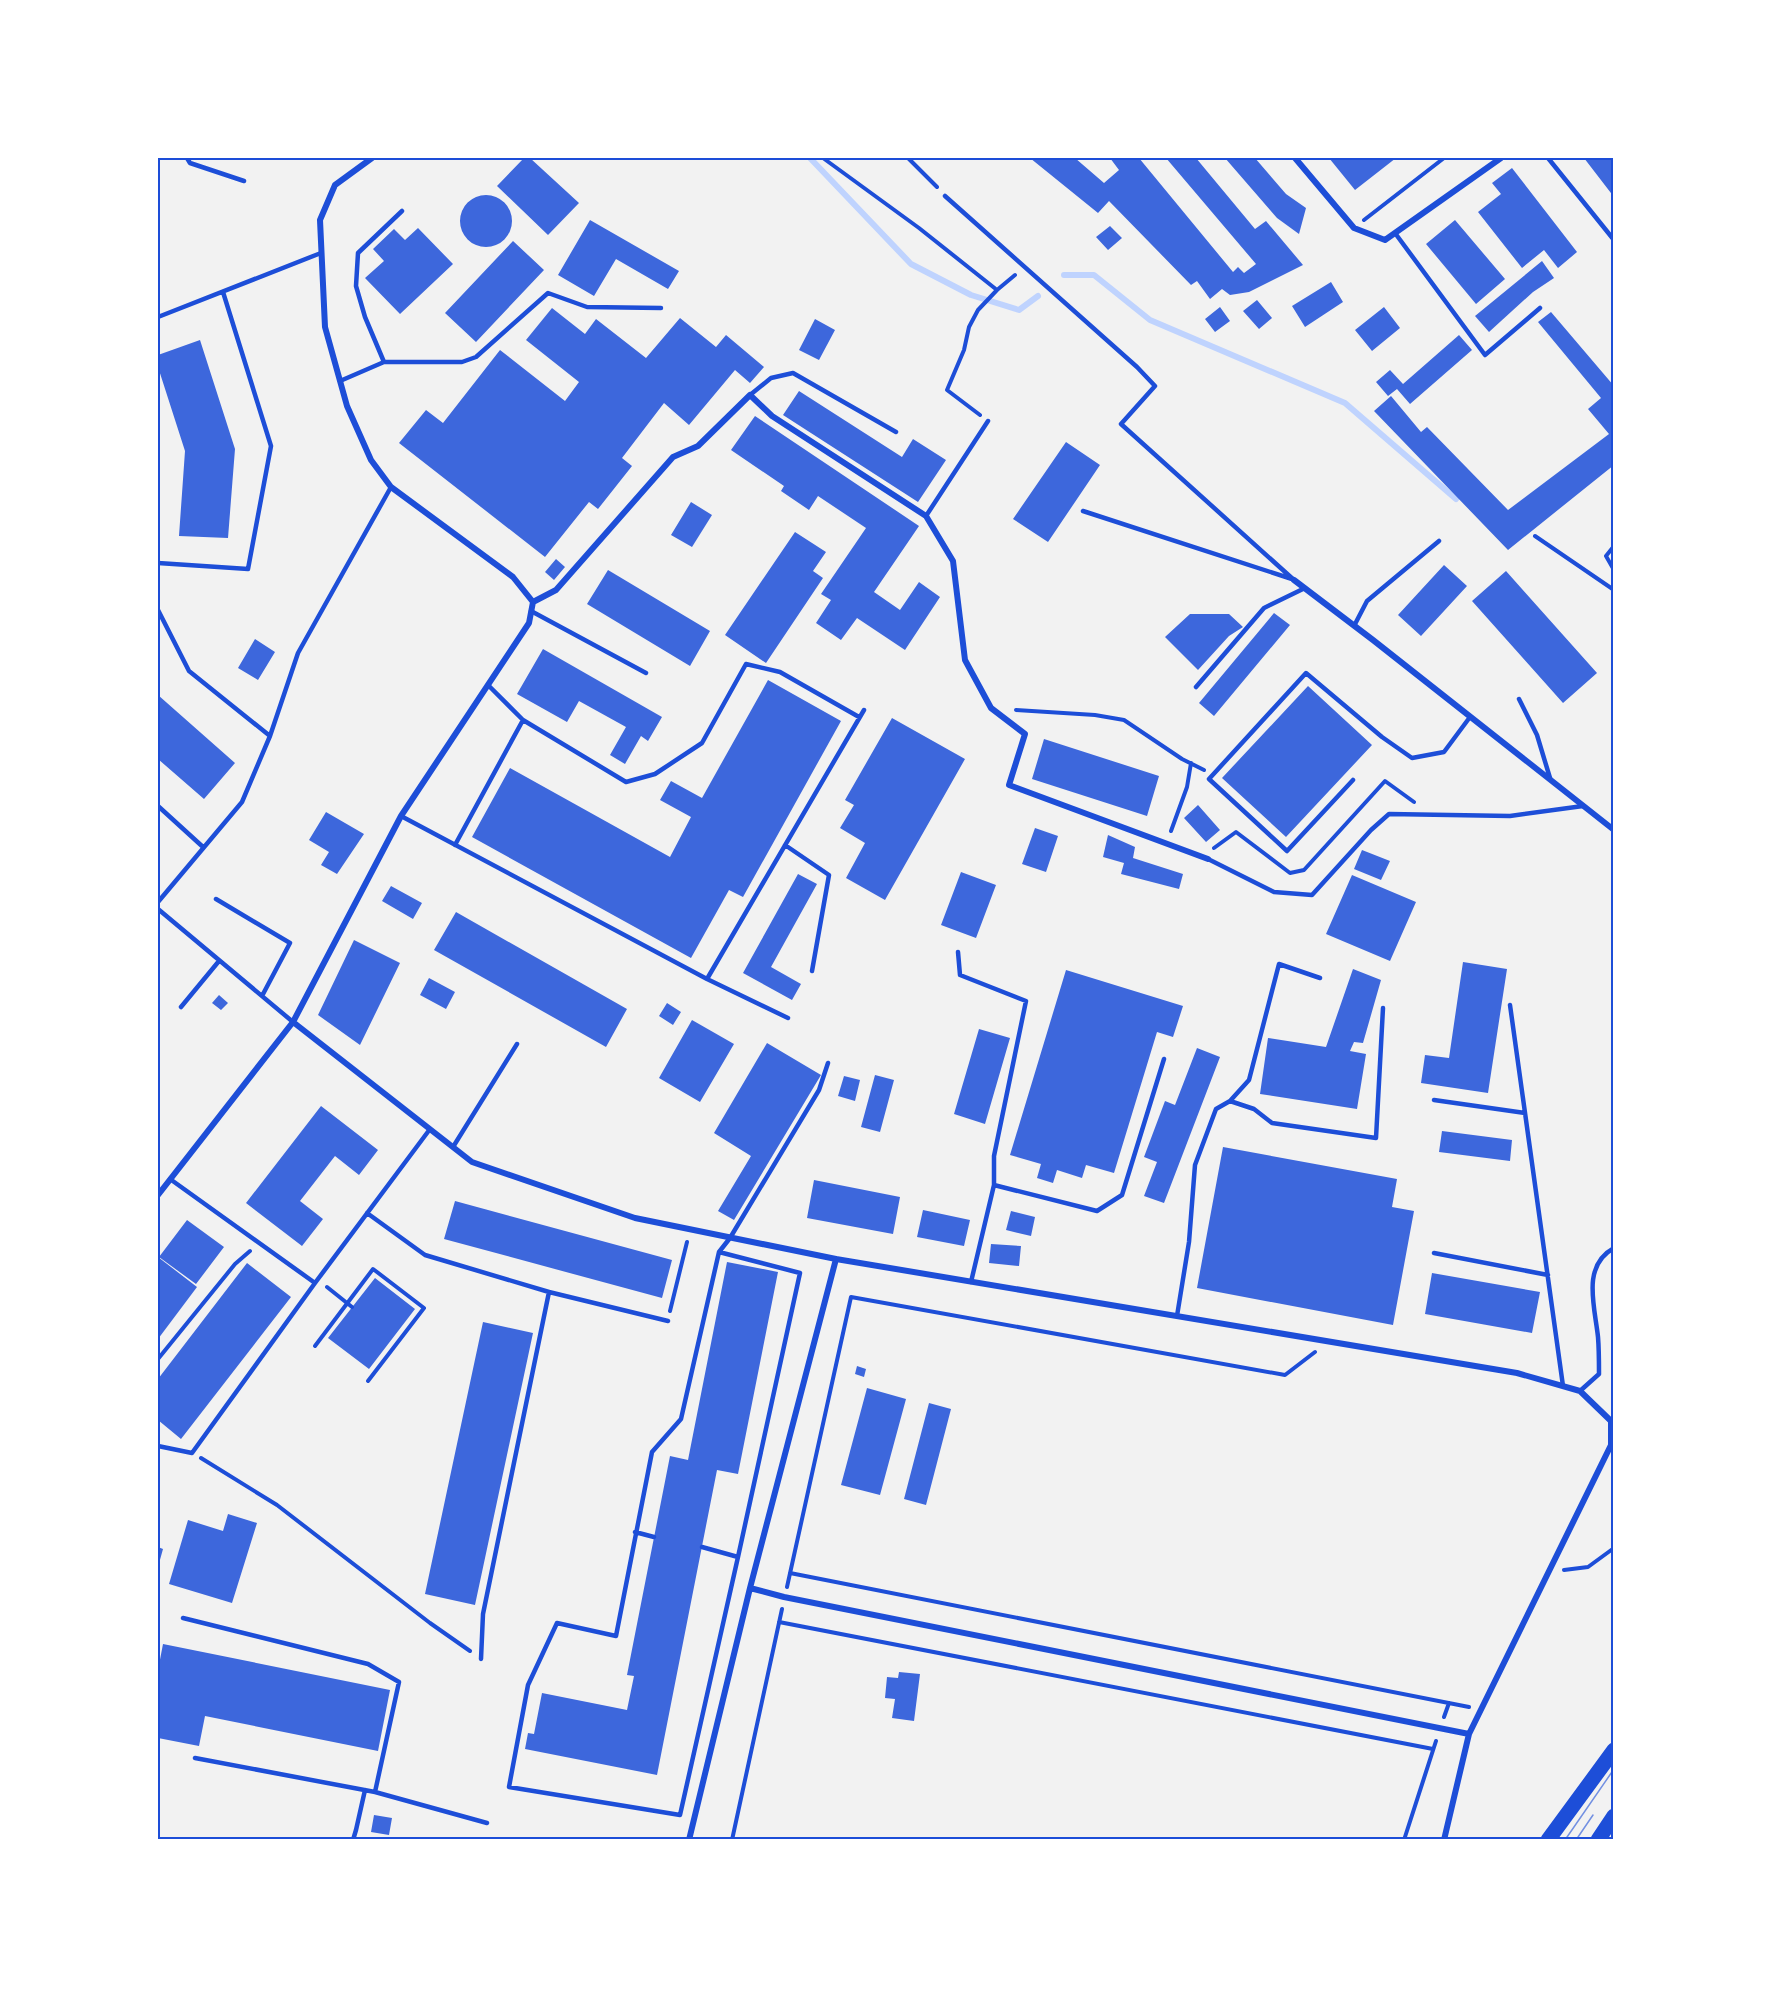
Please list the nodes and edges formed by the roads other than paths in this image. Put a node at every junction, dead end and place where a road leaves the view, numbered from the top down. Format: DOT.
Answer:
graph roads {
  1 [pos="187,158"];
  2 [pos="372,158"];
  3 [pos="1295,158"];
  4 [pos="1501,158"];
  5 [pos="1548,158"];
  6 [pos="244,181"];
  7 [pos="945,196"];
  8 [pos="402,211"];
  9 [pos="1395,233"];
  10 [pos="1614,240"];
  11 [pos="321,253"];
  12 [pos="223,292"];
  13 [pos="661,308"];
  14 [pos="1540,308"];
  15 [pos="158,317"];
  16 [pos="384,362"];
  17 [pos="340,381"];
  18 [pos="750,395"];
  19 [pos="988,421"];
  20 [pos="896,432"];
  21 [pos="391,487"];
  22 [pos="1083,511"];
  23 [pos="926,516"];
  24 [pos="1439,541"];
  25 [pos="158,563"];
  26 [pos="1294,580"];
  27 [pos="1305,588"];
  28 [pos="533,602"];
  29 [pos="158,610"];
  30 [pos="531,611"];
  31 [pos="1354,626"];
  32 [pos="646,673"];
  33 [pos="488,685"];
  34 [pos="1196,687"];
  35 [pos="1519,699"];
  36 [pos="864,710"];
  37 [pos="859,717"];
  38 [pos="1470,717"];
  39 [pos="523,720"];
  40 [pos="270,736"];
  41 [pos="1353,780"];
  42 [pos="1551,781"];
  43 [pos="158,806"];
  44 [pos="1583,806"];
  45 [pos="401,816"];
  46 [pos="1614,830"];
  47 [pos="785,844"];
  48 [pos="455,845"];
  49 [pos="203,847"];
  50 [pos="1208,859"];
  51 [pos="216,899"];
  52 [pos="158,902"];
  53 [pos="158,909"];
  54 [pos="958,952"];
  55 [pos="219,961"];
  56 [pos="812,971"];
  57 [pos="1320,978"];
  58 [pos="706,979"];
  59 [pos="262,996"];
  60 [pos="1510,1005"];
  61 [pos="181,1007"];
  62 [pos="1383,1008"];
  63 [pos="788,1018"];
  64 [pos="293,1022"];
  65 [pos="517,1044"];
  66 [pos="1164,1059"];
  67 [pos="828,1063"];
  68 [pos="1434,1100"];
  69 [pos="1230,1101"];
  70 [pos="1525,1113"];
  71 [pos="430,1129"];
  72 [pos="453,1147"];
  73 [pos="170,1179"];
  74 [pos="994,1185"];
  75 [pos="158,1195"];
  76 [pos="368,1213"];
  77 [pos="730,1238"];
  78 [pos="1614,1248"];
  79 [pos="718,1252"];
  80 [pos="1434,1253"];
  81 [pos="837,1259"];
  82 [pos="1548,1275"];
  83 [pos="316,1281"];
  84 [pos="971,1282"];
  85 [pos="549,1292"];
  86 [pos="1177,1316"];
  87 [pos="668,1321"];
  88 [pos="1563,1386"];
  89 [pos="1580,1390"];
  90 [pos="158,1446"];
  91 [pos="635,1532"];
  92 [pos="654,1537"];
  93 [pos="702,1547"];
  94 [pos="738,1557"];
  95 [pos="750,1588"];
  96 [pos="183,1618"];
  97 [pos="481,1659"];
  98 [pos="1469,1734"];
  99 [pos="1614,1750"];
  100 [pos="195,1758"];
  101 [pos="365,1790"];
  102 [pos="375,1792"];
  103 [pos="1614,1816"];
  104 [pos="487,1823"];
  105 [pos="352,1839"];
  106 [pos="689,1839"];
  107 [pos="1444,1839"];
  108 [pos="1548,1839"];
  109 [pos="1598,1839"];
  1 -- 6 [label="lane"];
  2 -- 11 [label="street"];
  3 -- 9 [label="street"];
  4 -- 9 [label="street"];
  5 -- 10 [label="lane"];
  7 -- 26 [label="lane"];
  8 -- 16 [label="lane"];
  9 -- 14 [label="lane"];
  11 -- 12 [label="lane"];
  11 -- 17 [label="street"];
  12 -- 15 [label="lane"];
  12 -- 25 [label="lane"];
  13 -- 16 [label="lane"];
  16 -- 17 [label="lane"];
  17 -- 21 [label="street"];
  18 -- 20 [label="lane"];
  18 -- 23 [label="street"];
  18 -- 28 [label="street"];
  19 -- 23 [label="lane"];
  21 -- 28 [label="street"];
  21 -- 40 [label="lane"];
  22 -- 26 [label="lane"];
  23 -- 50 [label="street"];
  24 -- 31 [label="lane"];
  26 -- 27 [label="street"];
  27 -- 31 [label="street"];
  27 -- 34 [label="lane"];
  28 -- 30 [label="street"];
  29 -- 40 [label="lane"];
  30 -- 32 [label="lane"];
  30 -- 33 [label="street"];
  31 -- 38 [label="street"];
  33 -- 39 [label="lane"];
  33 -- 45 [label="street"];
  35 -- 42 [label="lane"];
  36 -- 37 [label="lane"];
  37 -- 39 [label="lane"];
  37 -- 47 [label="lane"];
  38 -- 41 [label="lane"];
  38 -- 42 [label="street"];
  39 -- 48 [label="lane"];
  40 -- 49 [label="lane"];
  42 -- 44 [label="street"];
  43 -- 49 [label="lane"];
  44 -- 46 [label="street"];
  44 -- 50 [label="lane"];
  45 -- 48 [label="lane"];
  45 -- 64 [label="street"];
  47 -- 56 [label="lane"];
  47 -- 58 [label="lane"];
  48 -- 58 [label="lane"];
  49 -- 52 [label="lane"];
  51 -- 59 [label="lane"];
  53 -- 55 [label="lane"];
  54 -- 74 [label="lane"];
  55 -- 59 [label="lane"];
  55 -- 61 [label="lane"];
  57 -- 69 [label="lane"];
  58 -- 63 [label="lane"];
  59 -- 64 [label="lane"];
  60 -- 70 [label="lane"];
  62 -- 69 [label="lane"];
  64 -- 71 [label="street"];
  64 -- 73 [label="street"];
  65 -- 72 [label="lane"];
  66 -- 74 [label="lane"];
  67 -- 77 [label="lane"];
  68 -- 70 [label="lane"];
  69 -- 86 [label="lane"];
  70 -- 82 [label="lane"];
  71 -- 72 [label="street"];
  71 -- 76 [label="lane"];
  72 -- 77 [label="street"];
  73 -- 75 [label="street"];
  73 -- 83 [label="lane"];
  74 -- 84 [label="lane"];
  76 -- 83 [label="lane"];
  76 -- 85 [label="lane"];
  77 -- 79 [label="lane"];
  77 -- 81 [label="street"];
  78 -- 89 [label="lane"];
  79 -- 91 [label="lane"];
  79 -- 94 [label="lane"];
  80 -- 82 [label="lane"];
  81 -- 84 [label="street"];
  81 -- 95 [label="street"];
  82 -- 88 [label="lane"];
  83 -- 90 [label="lane"];
  84 -- 86 [label="street"];
  85 -- 87 [label="lane"];
  85 -- 97 [label="lane"];
  86 -- 88 [label="street"];
  88 -- 89 [label="street"];
  89 -- 98 [label="street"];
  91 -- 92 [label="lane"];
  91 -- 94 [label="lane"];
  93 -- 94 [label="lane"];
  95 -- 98 [label="street"];
  95 -- 106 [label="street"];
  96 -- 102 [label="lane"];
  98 -- 107 [label="street"];
  99 -- 108 [label="main road"];
  100 -- 101 [label="lane"];
  101 -- 102 [label="lane"];
  101 -- 105 [label="lane"];
  102 -- 104 [label="lane"];
  103 -- 109 [label="main road"];
}
